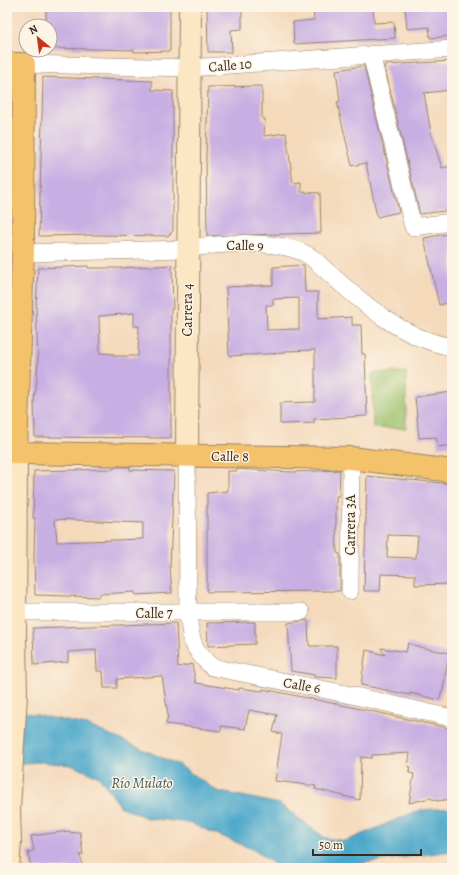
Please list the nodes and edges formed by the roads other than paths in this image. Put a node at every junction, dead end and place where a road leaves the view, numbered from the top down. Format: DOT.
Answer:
graph roads {
  1 [pos="190,7"];
  2 [pos="452,49"];
  3 [pos="371,54"];
  4 [pos="15,64"];
  5 [pos="190,68"];
  6 [pos="452,222"];
  7 [pos="187,249"];
  8 [pos="15,253"];
  9 [pos="452,347"];
  10 [pos="12,453"];
  11 [pos="187,456"];
  12 [pos="351,458"];
  13 [pos="452,471"];
  14 [pos="350,591"];
  15 [pos="11,612"];
  16 [pos="301,612"];
  17 [pos="188,613"];
  18 [pos="452,718"];
  19 [pos="8,868"];
  1 -- 5 [label="street, Carrera 4"];
  2 -- 3 [label="street, Calle 10"];
  3 -- 5 [label="street, Calle 10"];
  3 -- 6 [label="street"];
  4 -- 5 [label="street, Calle 10"];
  4 -- 8 [label="main road"];
  5 -- 7 [label="street, Carrera 4"];
  7 -- 8 [label="street, Calle 9"];
  7 -- 9 [label="street, Calle 9"];
  7 -- 11 [label="street, Carrera 4"];
  8 -- 10 [label="main road"];
  10 -- 11 [label="main road, Calle 8"];
  10 -- 15 [label="street"];
  11 -- 12 [label="main road, Calle 8"];
  11 -- 17 [label="street, Carrera 4"];
  12 -- 13 [label="main road, Calle 8"];
  12 -- 14 [label="street, Carrera 3A"];
  15 -- 17 [label="street, Calle 7"];
  15 -- 19 [label="street"];
  16 -- 17 [label="street, Calle 7"];
  17 -- 18 [label="street, Calle 6"];
}
